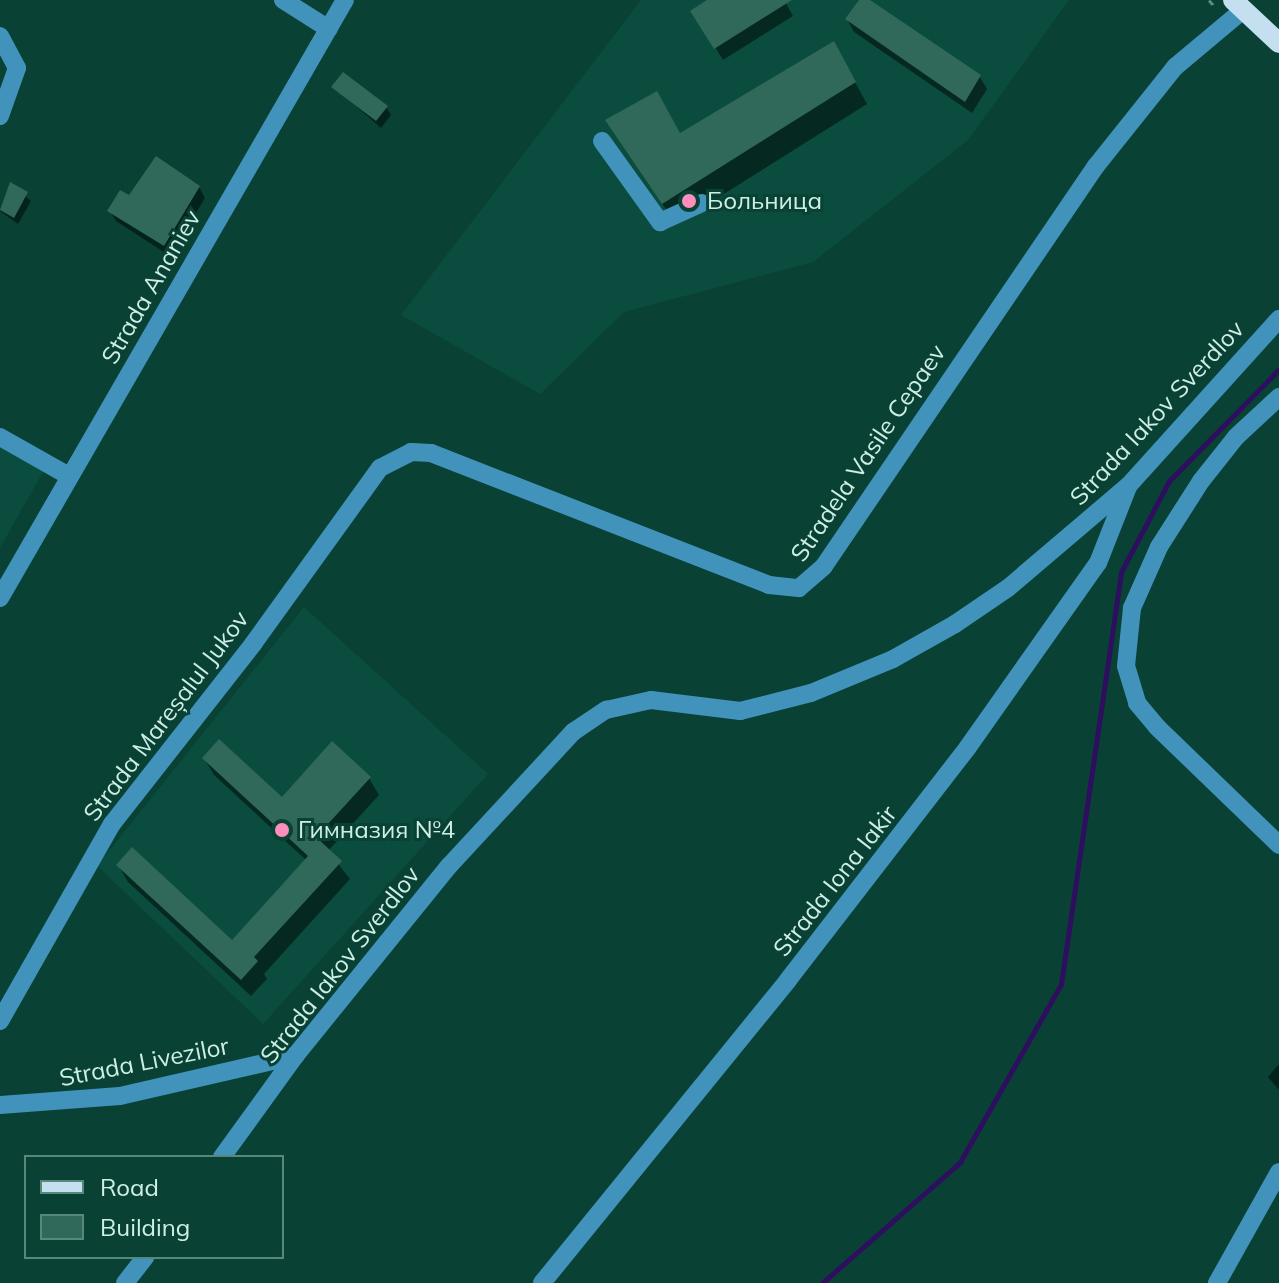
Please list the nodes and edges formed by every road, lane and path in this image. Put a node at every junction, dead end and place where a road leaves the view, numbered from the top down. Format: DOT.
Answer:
graph roads {
  1 [pos="283,0"];
  2 [pos="345,0"];
  3 [pos="1238,5"];
  4 [pos="329,29"];
  5 [pos="0,36"];
  6 [pos="1279,43"];
  7 [pos="0,116"];
  8 [pos="602,141"];
  9 [pos="702,203"];
  10 [pos="1279,319"];
  11 [pos="1279,397"];
  12 [pos="0,437"];
  13 [pos="396,457"];
  14 [pos="69,476"];
  15 [pos="1129,485"];
  16 [pos="0,598"];
  17 [pos="1279,845"];
  18 [pos="0,1021"];
  19 [pos="295,1056"];
  20 [pos="0,1105"];
  21 [pos="223,1155"];
  22 [pos="1279,1172"];
  23 [pos="143,1259"];
  24 [pos="125,1283"];
  25 [pos="542,1283"];
  26 [pos="1217,1283"];
  1 -- 4 [label="street"];
  2 -- 4 [label="street, Strada Ananiev"];
  3 -- 6 [label="main road"];
  3 -- 13 [label="street, Stradela Vasile Cepaev"];
  4 -- 14 [label="street, Strada Ananiev"];
  5 -- 7 [label="street"];
  8 -- 9 [label="street"];
  10 -- 15 [label="street, Strada Iakov Sverdlov"];
  11 -- 17 [label="street"];
  12 -- 14 [label="street"];
  13 -- 18 [label="street, Strada Mareșalul Jukov"];
  14 -- 16 [label="street, Strada Ananiev"];
  15 -- 19 [label="street, Strada Iakov Sverdlov"];
  15 -- 25 [label="street, Strada Iona Iakir"];
  19 -- 20 [label="street, Strada Livezilor"];
  19 -- 21 [label="street, Strada Iakov Sverdlov"];
  22 -- 26 [label="street"];
  23 -- 24 [label="street"];
}
